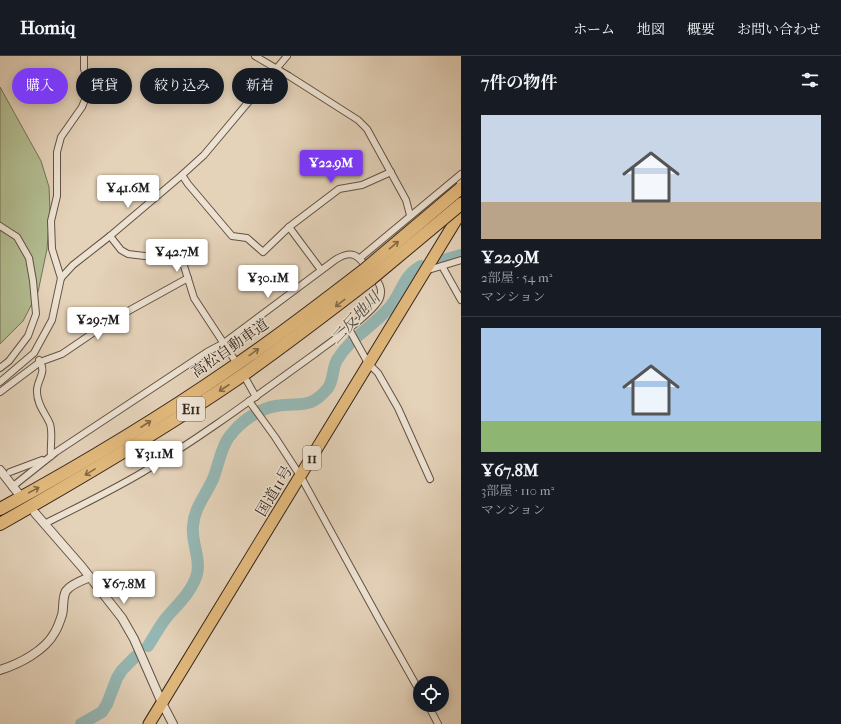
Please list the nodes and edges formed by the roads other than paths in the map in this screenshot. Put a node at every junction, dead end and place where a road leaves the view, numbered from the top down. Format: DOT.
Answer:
graph roads {
  1 [pos="84,56"];
  2 [pos="255,56"];
  3 [pos="287,56"];
  4 [pos="274,68"];
  5 [pos="277,68"];
  6 [pos="288,75"];
  7 [pos="247,104"];
  8 [pos="391,172"];
  9 [pos="461,174"];
  10 [pos="182,175"];
  11 [pos="461,188"];
  12 [pos="461,204"];
  13 [pos="461,212"];
  14 [pos="410,215"];
  15 [pos="0,226"];
  16 [pos="288,227"];
  17 [pos="110,236"];
  18 [pos="360,258"];
  19 [pos="461,260"];
  20 [pos="442,266"];
  21 [pos="321,270"];
  22 [pos="425,271"];
  23 [pos="367,274"];
  24 [pos="61,278"];
  25 [pos="188,278"];
  26 [pos="461,300"];
  27 [pos="349,329"];
  28 [pos="224,343"];
  29 [pos="34,353"];
  30 [pos="234,359"];
  31 [pos="40,362"];
  32 [pos="368,363"];
  33 [pos="0,368"];
  34 [pos="247,381"];
  35 [pos="0,382"];
  36 [pos="0,392"];
  37 [pos="256,397"];
  38 [pos="249,401"];
  39 [pos="50,457"];
  40 [pos="0,470"];
  41 [pos="10,472"];
  42 [pos="301,477"];
  43 [pos="430,479"];
  44 [pos="15,490"];
  45 [pos="0,509"];
  46 [pos="35,513"];
  47 [pos="0,524"];
  48 [pos="44,524"];
  49 [pos="90,577"];
  50 [pos="0,670"];
  51 [pos="413,680"];
  52 [pos="162,703"];
  53 [pos="432,712"];
  54 [pos="149,724"];
  55 [pos="173,724"];
  56 [pos="438,724"];
  1 -- 24 [label="street"];
  2 -- 4 [label="street"];
  3 -- 5 [label="street"];
  6 -- 8 [label="street"];
  7 -- 10 [label="street"];
  8 -- 14 [label="street"];
  8 -- 16 [label="street"];
  9 -- 14 [label="street"];
  10 -- 16 [label="street"];
  10 -- 17 [label="street"];
  23 -- 11 [label="highway, 高松自動車道 / E11, one-way, bridge"];
  12 -- 23 [label="highway, 高松自動車道 / E11, bridge"];
  13 -- 22 [label="highway, 国道11号 / 11"];
  14 -- 18 [label="street"];
  15 -- 33 [label="street"];
  16 -- 21 [label="street"];
  17 -- 24 [label="street"];
  17 -- 25 [label="street"];
  18 -- 21 [label="street"];
  18 -- 27 [label="street"];
  19 -- 20 [label="street"];
  20 -- 22 [label="street"];
  20 -- 26 [label="street"];
  21 -- 28 [label="street"];
  22 -- 32 [label="highway, 国道11号 / 11"];
  45 -- 23 [label="highway, 高松自動車道 / E11, one-way"];
  23 -- 47 [label="highway, 高松自動車道 / E11, one-way"];
  24 -- 29 [label="street"];
  25 -- 28 [label="street"];
  25 -- 31 [label="street"];
  27 -- 32 [label="street"];
  27 -- 37 [label="street"];
  28 -- 30 [label="street"];
  28 -- 39 [label="street"];
  29 -- 31 [label="street"];
  29 -- 35 [label="street"];
  31 -- 36 [label="street"];
  31 -- 39 [label="street"];
  32 -- 42 [label="highway, 国道11号 / 11"];
  32 -- 43 [label="street"];
  34 -- 37 [label="street"];
  37 -- 38 [label="street"];
  38 -- 42 [label="street"];
  38 -- 48 [label="street"];
  39 -- 41 [label="street"];
  39 -- 44 [label="street"];
  40 -- 44 [label="street"];
  42 -- 51 [label="street"];
  42 -- 52 [label="highway, 国道11号 / 11"];
  46 -- 48 [label="street"];
  48 -- 49 [label="street"];
  49 -- 50 [label="street"];
  49 -- 52 [label="street"];
  52 -- 54 [label="highway, 国道11号 / 11"];
  52 -- 55 [label="street"];
  53 -- 56 [label="street"];
}
